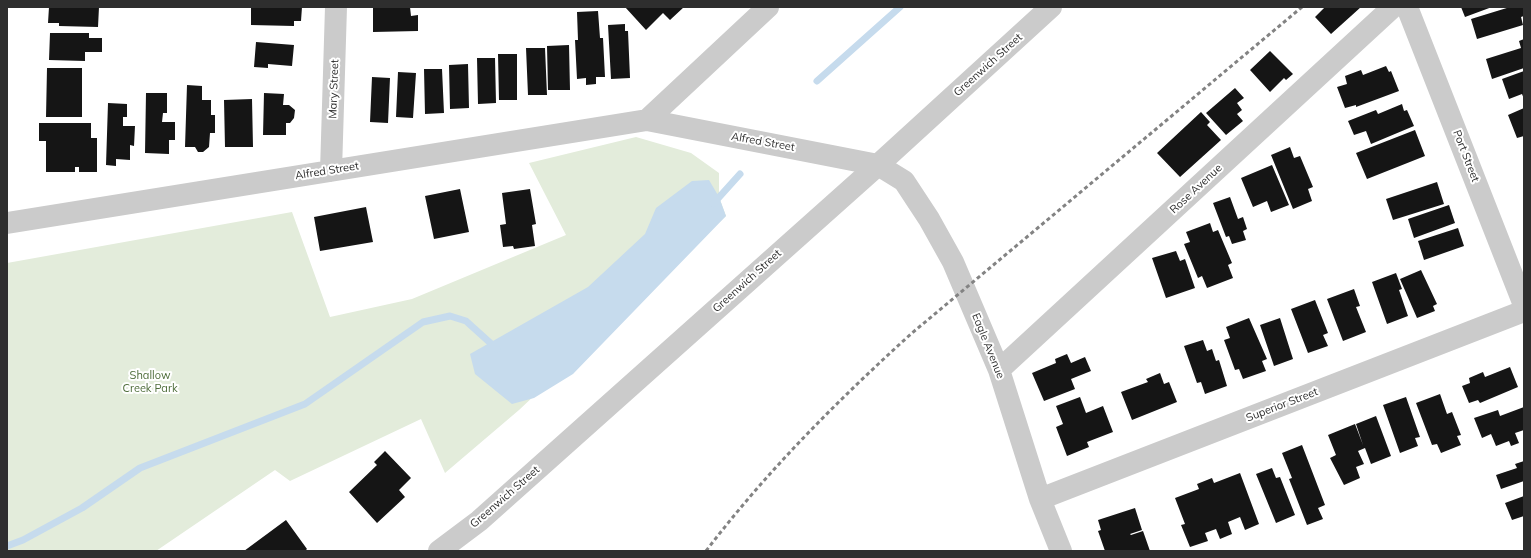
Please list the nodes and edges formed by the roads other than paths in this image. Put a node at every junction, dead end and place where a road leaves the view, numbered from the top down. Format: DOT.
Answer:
graph roads {
  1 [pos="336,7"];
  2 [pos="768,7"];
  3 [pos="1051,7"];
  4 [pos="1392,7"];
  5 [pos="1407,7"];
  6 [pos="647,120"];
  7 [pos="878,165"];
  8 [pos="331,171"];
  9 [pos="7,223"];
  10 [pos="1524,305"];
  11 [pos="1524,311"];
  12 [pos="999,370"];
  13 [pos="1040,499"];
  14 [pos="439,551"];
  15 [pos="1061,551"];
  1 -- 8 [label="street, Mary Street"];
  2 -- 6 [label="street"];
  3 -- 7 [label="street, Greenwich Street"];
  4 -- 12 [label="street, Rose Avenue"];
  5 -- 10 [label="street, Port Street"];
  6 -- 7 [label="street, Alfred Street"];
  6 -- 8 [label="street, Alfred Street"];
  7 -- 12 [label="street, Eagle Avenue"];
  7 -- 14 [label="street, Greenwich Street"];
  8 -- 9 [label="street, Alfred Street"];
  11 -- 13 [label="street, Superior Street"];
  12 -- 13 [label="street, Eagle Avenue"];
  13 -- 15 [label="street, Eagle Avenue"];
}
